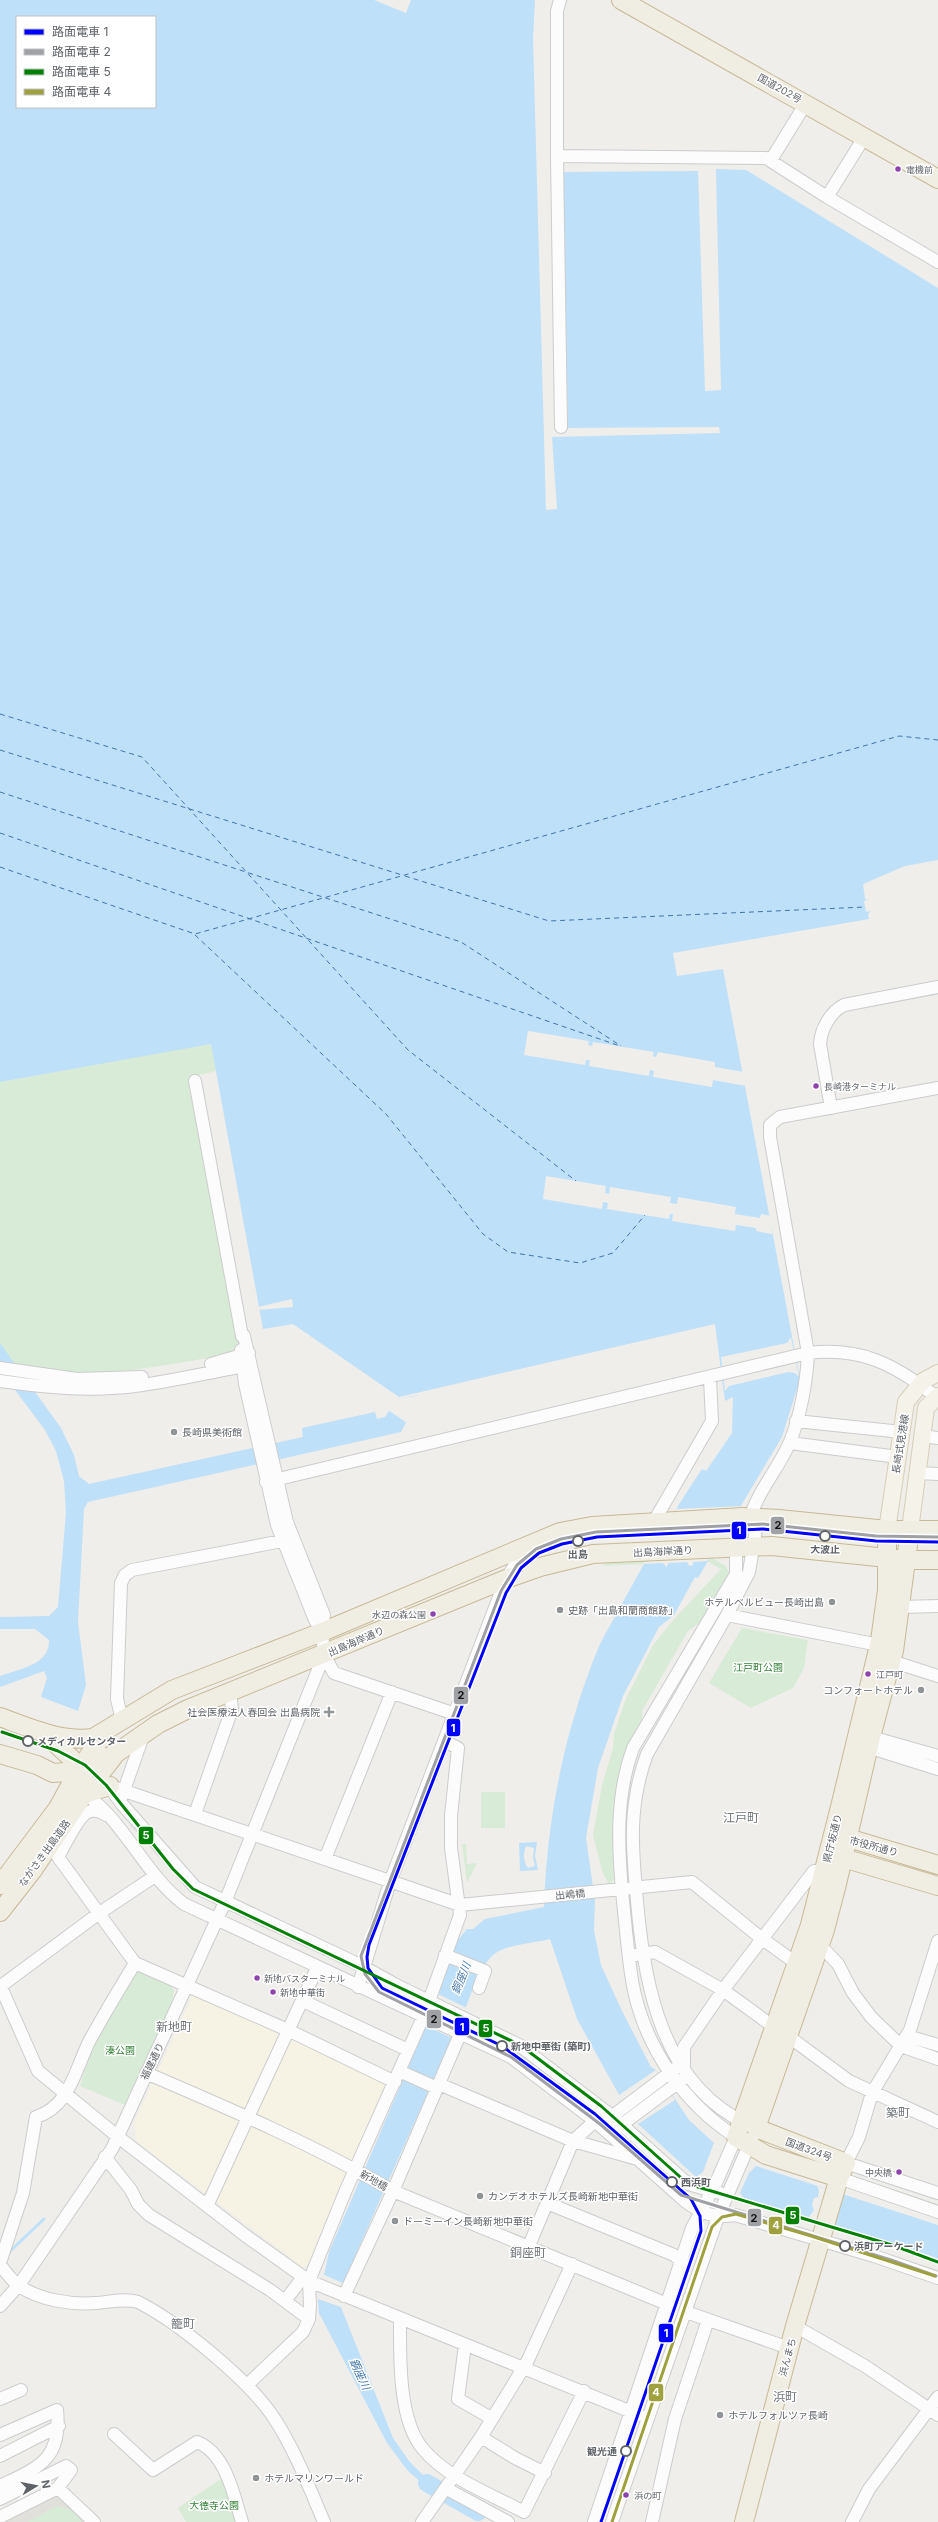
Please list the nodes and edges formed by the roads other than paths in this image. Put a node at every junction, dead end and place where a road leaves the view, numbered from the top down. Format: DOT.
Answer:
graph roads {
  1 [pos="560,0"];
  2 [pos="621,0"];
  3 [pos="806,103"];
  4 [pos="865,136"];
  5 [pos="557,156"];
  6 [pos="771,160"];
  7 [pos="938,179"];
  8 [pos="827,197"];
  9 [pos="938,262"];
  10 [pos="561,427"];
  11 [pos="938,987"];
  12 [pos="195,1081"];
  13 [pos="938,1088"];
  14 [pos="831,1108"];
  15 [pos="808,1353"];
  16 [pos="246,1360"];
  17 [pos="0,1368"];
  18 [pos="938,1373"];
  19 [pos="715,1376"];
  20 [pos="0,1381"];
  21 [pos="37,1381"];
  22 [pos="920,1384"];
  23 [pos="936,1396"];
  24 [pos="796,1421"];
  25 [pos="902,1432"];
  26 [pos="922,1436"];
  27 [pos="938,1438"];
  28 [pos="790,1443"];
  29 [pos="898,1457"];
  30 [pos="917,1473"];
  31 [pos="938,1474"];
  32 [pos="272,1481"];
  33 [pos="746,1518"];
  34 [pos="653,1523"];
  35 [pos="888,1530"];
  36 [pos="910,1530"];
  37 [pos="938,1530"];
  38 [pos="282,1541"];
  39 [pos="528,1545"];
  40 [pos="744,1546"];
  41 [pos="887,1558"];
  42 [pos="906,1560"];
  43 [pos="938,1560"];
  44 [pos="506,1579"];
  45 [pos="938,1606"];
  46 [pos="900,1607"];
  47 [pos="727,1615"];
  48 [pos="322,1632"];
  49 [pos="879,1645"];
  50 [pos="324,1655"];
  51 [pos="891,1661"];
  52 [pos="938,1676"];
  53 [pos="230,1692"];
  54 [pos="392,1692"];
  55 [pos="455,1714"];
  56 [pos="0,1717"];
  57 [pos="122,1720"];
  58 [pos="106,1731"];
  59 [pos="43,1732"];
  60 [pos="144,1734"];
  61 [pos="444,1742"];
  62 [pos="870,1742"];
  63 [pos="0,1754"];
  64 [pos="115,1754"];
  65 [pos="938,1756"];
  66 [pos="938,1769"];
  67 [pos="53,1773"];
  68 [pos="93,1778"];
  69 [pos="64,1812"];
  70 [pos="195,1814"];
  71 [pos="110,1816"];
  72 [pos="252,1835"];
  73 [pos="848,1838"];
  74 [pos="831,1843"];
  75 [pos="843,1858"];
  76 [pos="325,1859"];
  77 [pos="938,1865"];
  78 [pos="824,1871"];
  79 [pos="155,1876"];
  80 [pos="390,1882"];
  81 [pos="0,1886"];
  82 [pos="938,1886"];
  83 [pos="636,1888"];
  84 [pos="622,1889"];
  85 [pos="225,1902"];
  86 [pos="460,1905"];
  87 [pos="0,1912"];
  88 [pos="98,1914"];
  89 [pos="216,1919"];
  90 [pos="761,1938"];
  91 [pos="938,1940"];
  92 [pos="819,1944"];
  93 [pos="642,1954"];
  94 [pos="936,1954"];
  95 [pos="445,1955"];
  96 [pos="629,1956"];
  97 [pos="135,1963"];
  98 [pos="796,1963"];
  99 [pos="317,1968"];
  100 [pos="365,1968"];
  101 [pos="0,1985"];
  102 [pos="187,1986"];
  103 [pos="358,1987"];
  104 [pos="479,1988"];
  105 [pos="723,1990"];
  106 [pos="428,2000"];
  107 [pos="303,2001"];
  108 [pos="424,2015"];
  109 [pos="290,2032"];
  110 [pos="462,2032"];
  111 [pos="781,2032"];
  112 [pos="904,2041"];
  113 [pos="938,2045"];
  114 [pos="408,2050"];
  115 [pos="938,2059"];
  116 [pos="685,2068"];
  117 [pos="146,2073"];
  118 [pos="397,2076"];
  119 [pos="667,2076"];
  120 [pos="438,2086"];
  121 [pos="674,2086"];
  122 [pos="65,2093"];
  123 [pos="872,2093"];
  124 [pos="630,2110"];
  125 [pos="612,2116"];
  126 [pos="249,2118"];
  127 [pos="938,2122"];
  128 [pos="622,2124"];
  129 [pos="602,2127"];
  130 [pos="117,2136"];
  131 [pos="745,2138"];
  132 [pos="573,2141"];
  133 [pos="105,2157"];
  134 [pos="637,2159"];
  135 [pos="359,2171"];
  136 [pos="840,2178"];
  137 [pos="714,2188"];
  138 [pos="393,2191"];
  139 [pos="727,2193"];
  140 [pos="938,2193"];
  141 [pos="547,2203"];
  142 [pos="208,2206"];
  143 [pos="700,2212"];
  144 [pos="938,2212"];
  145 [pos="718,2217"];
  146 [pos="822,2234"];
  147 [pos="528,2248"];
  148 [pos="682,2262"];
  149 [pos="0,2264"];
  150 [pos="572,2264"];
  151 [pos="938,2278"];
  152 [pos="306,2279"];
  153 [pos="19,2286"];
  154 [pos="344,2296"];
  155 [pos="285,2301"];
  156 [pos="667,2304"];
  157 [pos="0,2306"];
  158 [pos="686,2312"];
  159 [pos="308,2319"];
  160 [pos="400,2319"];
  161 [pos="708,2320"];
  162 [pos="795,2326"];
  163 [pos="465,2345"];
  164 [pos="789,2348"];
  165 [pos="524,2367"];
  166 [pos="247,2385"];
  167 [pos="21,2390"];
  168 [pos="584,2391"];
  169 [pos="938,2397"];
  170 [pos="0,2399"];
  171 [pos="632,2412"];
  172 [pos="934,2412"];
  173 [pos="491,2418"];
  174 [pos="648,2419"];
  175 [pos="59,2426"];
  176 [pos="114,2434"];
  177 [pos="0,2435"];
  178 [pos="481,2437"];
  179 [pos="0,2456"];
  180 [pos="545,2473"];
  181 [pos="456,2476"];
  182 [pos="0,2486"];
  183 [pos="58,2488"];
  184 [pos="447,2489"];
  185 [pos="0,2499"];
  186 [pos="0,2517"];
  187 [pos="94,2522"];
  188 [pos="242,2522"];
  189 [pos="324,2522"];
  190 [pos="422,2522"];
  191 [pos="508,2522"];
  192 [pos="594,2522"];
  193 [pos="612,2522"];
  194 [pos="652,2522"];
  195 [pos="744,2522"];
  196 [pos="852,2522"];
  1 -- 5 [label="street"];
  2 -- 3 [label="highway, 国道202号"];
  3 -- 4 [label="highway, 国道202号"];
  3 -- 6 [label="street"];
  4 -- 7 [label="highway, 国道202号"];
  4 -- 8 [label="street"];
  5 -- 6 [label="street"];
  5 -- 10 [label="street"];
  6 -- 8 [label="street"];
  8 -- 9 [label="street"];
  11 -- 14 [label="street"];
  12 -- 16 [label="street"];
  13 -- 14 [label="street"];
  14 -- 15 [label="street"];
  15 -- 19 [label="street"];
  15 -- 22 [label="street"];
  15 -- 24 [label="street"];
  16 -- 21 [label="street"];
  16 -- 32 [label="street"];
  17 -- 21 [label="street"];
  18 -- 22 [label="main road, 長崎式見港線"];
  19 -- 32 [label="street"];
  19 -- 34 [label="street"];
  20 -- 21 [label="street"];
  22 -- 23 [label="street"];
  22 -- 25 [label="main road, 長崎式見港線"];
  23 -- 26 [label="main road, 長崎式見港線"];
  24 -- 25 [label="street"];
  24 -- 28 [label="street"];
  25 -- 29 [label="main road, 長崎式見港線"];
  26 -- 27 [label="street"];
  26 -- 30 [label="main road, 長崎式見港線"];
  28 -- 29 [label="street"];
  28 -- 33 [label="street"];
  29 -- 35 [label="main road, 長崎式見港線"];
  30 -- 31 [label="street"];
  30 -- 36 [label="main road, 長崎式見港線"];
  32 -- 38 [label="street"];
  32 -- 48 [label="street"];
  33 -- 34 [label="highway"];
  33 -- 35 [label="highway"];
  33 -- 40 [label="street"];
  34 -- 39 [label="highway"];
  35 -- 36 [label="highway"];
  35 -- 41 [label="highway, 県庁坂通り"];
  36 -- 37 [label="highway"];
  36 -- 42 [label="highway, 県庁坂通り"];
  38 -- 48 [label="street"];
  38 -- 57 [label="street"];
  39 -- 44 [label="street"];
  39 -- 48 [label="highway"];
  40 -- 41 [label="highway, 出島海岸通り"];
  40 -- 44 [label="highway, 出島海岸通り"];
  40 -- 47 [label="street"];
  40 -- 84 [label="street"];
  41 -- 42 [label="highway, 出島海岸通り"];
  41 -- 49 [label="highway, 県庁坂通り"];
  42 -- 43 [label="highway, 出島海岸通り"];
  42 -- 46 [label="highway, 県庁坂通り"];
  44 -- 50 [label="highway, 出島海岸通り"];
  44 -- 55 [label="street"];
  45 -- 46 [label="street"];
  46 -- 51 [label="highway, 県庁坂通り"];
  47 -- 49 [label="street"];
  47 -- 83 [label="street"];
  48 -- 50 [label="street"];
  48 -- 57 [label="highway"];
  49 -- 74 [label="highway, 県庁坂通り"];
  50 -- 53 [label="highway, 出島海岸通り"];
  50 -- 54 [label="street"];
  50 -- 72 [label="street, 福建通り"];
  51 -- 52 [label="street"];
  51 -- 62 [label="highway, 県庁坂通り"];
  53 -- 60 [label="highway, 出島海岸通り"];
  53 -- 70 [label="street"];
  54 -- 55 [label="street"];
  54 -- 76 [label="street"];
  55 -- 61 [label="street"];
  56 -- 59 [label="highway"];
  57 -- 58 [label="highway"];
  58 -- 59 [label="highway"];
  58 -- 68 [label="highway, ながさき出島道路"];
  59 -- 68 [label="highway"];
  60 -- 64 [label="highway, 出島海岸通り"];
  60 -- 68 [label="street"];
  61 -- 80 [label="street"];
  61 -- 86 [label="street"];
  62 -- 65 [label="street"];
  62 -- 66 [label="street"];
  62 -- 73 [label="highway, 県庁坂通り"];
  63 -- 67 [label="highway"];
  64 -- 68 [label="highway, ながさき出島道路"];
  67 -- 68 [label="highway"];
  67 -- 69 [label="highway"];
  68 -- 69 [label="highway, ながさき出島道路"];
  68 -- 70 [label="street"];
  68 -- 71 [label="street"];
  68 -- 85 [label="street"];
  69 -- 81 [label="highway, ながさき出島道路"];
  69 -- 87 [label="highway, ながさき出島道路"];
  70 -- 72 [label="street"];
  71 -- 79 [label="street"];
  71 -- 88 [label="street"];
  72 -- 76 [label="street"];
  72 -- 85 [label="street, 福建通り"];
  73 -- 74 [label="highway, 市役所通り"];
  73 -- 75 [label="highway, 県庁坂通り"];
  73 -- 77 [label="highway, 市役所通り"];
  74 -- 75 [label="highway, 市役所通り"];
  74 -- 78 [label="highway, 県庁坂通り"];
  75 -- 82 [label="highway, 市役所通り"];
  75 -- 92 [label="highway, 県庁坂通り"];
  76 -- 80 [label="street"];
  78 -- 90 [label="street"];
  78 -- 98 [label="highway, 県庁坂通り"];
  79 -- 88 [label="street"];
  79 -- 89 [label="street"];
  80 -- 86 [label="street"];
  80 -- 100 [label="street"];
  83 -- 84 [label="street, 出嶋橋"];
  83 -- 90 [label="street, 出嶋橋"];
  83 -- 93 [label="street"];
  84 -- 86 [label="street, 出嶋橋"];
  84 -- 96 [label="street"];
  85 -- 89 [label="street, 福建通り"];
  85 -- 100 [label="street"];
  86 -- 95 [label="street"];
  88 -- 97 [label="street"];
  88 -- 101 [label="street"];
  89 -- 99 [label="street"];
  89 -- 102 [label="street, 福建通り"];
  90 -- 98 [label="street, 出嶋橋"];
  90 -- 105 [label="street"];
  91 -- 94 [label="street"];
  92 -- 111 [label="highway, 県庁坂通り"];
  92 -- 112 [label="street"];
  93 -- 96 [label="street"];
  93 -- 105 [label="street"];
  93 -- 116 [label="street"];
  94 -- 112 [label="street"];
  95 -- 104 [label="street"];
  95 -- 106 [label="street"];
  96 -- 119 [label="street"];
  97 -- 102 [label="street"];
  97 -- 122 [label="street"];
  98 -- 111 [label="highway, 県庁坂通り"];
  99 -- 103 [label="street"];
  99 -- 107 [label="street"];
  100 -- 103 [label="street"];
  100 -- 106 [label="street"];
  101 -- 122 [label="street"];
  102 -- 109 [label="street"];
  102 -- 117 [label="street, 福建通り"];
  103 -- 108 [label="street"];
  105 -- 111 [label="street"];
  105 -- 116 [label="street"];
  106 -- 108 [label="street"];
  106 -- 125 [label="street"];
  107 -- 109 [label="street"];
  107 -- 114 [label="street"];
  108 -- 110 [label="street"];
  108 -- 114 [label="street"];
  109 -- 118 [label="street"];
  109 -- 126 [label="street"];
  110 -- 120 [label="street"];
  110 -- 129 [label="street"];
  111 -- 123 [label="street"];
  111 -- 131 [label="highway, 県庁坂通り"];
  112 -- 113 [label="street"];
  112 -- 115 [label="street"];
  112 -- 123 [label="street"];
  114 -- 118 [label="street"];
  116 -- 119 [label="street"];
  116 -- 121 [label="street"];
  116 -- 131 [label="street"];
  117 -- 126 [label="street, 新地橋"];
  117 -- 130 [label="street, 福建通り"];
  118 -- 120 [label="street"];
  118 -- 135 [label="street"];
  119 -- 121 [label="street"];
  119 -- 124 [label="street"];
  120 -- 132 [label="street"];
  120 -- 138 [label="street"];
  121 -- 124 [label="street"];
  121 -- 131 [label="street"];
  122 -- 130 [label="street"];
  122 -- 149 [label="street"];
  123 -- 127 [label="street"];
  123 -- 136 [label="street"];
  124 -- 125 [label="street"];
  124 -- 128 [label="street"];
  125 -- 128 [label="street"];
  125 -- 129 [label="street"];
  126 -- 135 [label="street, 新地橋"];
  126 -- 142 [label="street"];
  128 -- 129 [label="street"];
  128 -- 137 [label="street"];
  129 -- 132 [label="street"];
  129 -- 134 [label="street"];
  130 -- 133 [label="street, 福建通り"];
  130 -- 142 [label="street"];
  131 -- 136 [label="highway, 国道324号"];
  131 -- 137 [label="street"];
  131 -- 139 [label="street"];
  132 -- 134 [label="street"];
  132 -- 141 [label="street"];
  133 -- 153 [label="street, 福建通り"];
  133 -- 155 [label="street"];
  134 -- 143 [label="street"];
  135 -- 138 [label="street, 新地橋"];
  135 -- 152 [label="street"];
  136 -- 140 [label="street"];
  136 -- 144 [label="street"];
  136 -- 146 [label="highway"];
  137 -- 139 [label="street"];
  137 -- 143 [label="street"];
  138 -- 147 [label="street, 新地橋"];
  138 -- 154 [label="street"];
  139 -- 145 [label="street"];
  141 -- 147 [label="street"];
  141 -- 148 [label="street"];
  142 -- 152 [label="street"];
  143 -- 145 [label="street"];
  143 -- 148 [label="street"];
  145 -- 146 [label="street"];
  145 -- 158 [label="street"];
  146 -- 151 [label="street"];
  146 -- 162 [label="highway, 浜んまち"];
  147 -- 150 [label="street, 新地橋"];
  148 -- 156 [label="street"];
  149 -- 153 [label="street"];
  150 -- 156 [label="street, 新地橋"];
  150 -- 165 [label="street"];
  152 -- 154 [label="street"];
  152 -- 155 [label="street"];
  152 -- 159 [label="street"];
  153 -- 157 [label="street, 福建通り"];
  153 -- 166 [label="street"];
  154 -- 160 [label="street"];
  155 -- 159 [label="street"];
  156 -- 171 [label="street"];
  158 -- 161 [label="street"];
  158 -- 174 [label="street"];
  159 -- 166 [label="street"];
  160 -- 163 [label="street"];
  160 -- 181 [label="street"];
  161 -- 164 [label="street"];
  161 -- 194 [label="street"];
  162 -- 164 [label="highway, 浜んまち"];
  162 -- 172 [label="street"];
  163 -- 165 [label="street"];
  163 -- 173 [label="street"];
  164 -- 195 [label="highway, 浜んまち"];
  165 -- 168 [label="street"];
  165 -- 173 [label="street"];
  166 -- 189 [label="street"];
  167 -- 170 [label="street"];
  168 -- 171 [label="street"];
  168 -- 180 [label="street"];
  169 -- 172 [label="street"];
  171 -- 174 [label="street"];
  171 -- 192 [label="street"];
  172 -- 196 [label="street"];
  173 -- 178 [label="street"];
  174 -- 193 [label="street"];
  175 -- 177 [label="street"];
  175 -- 179 [label="street"];
  175 -- 182 [label="street"];
  176 -- 188 [label="street"];
  178 -- 180 [label="street"];
  178 -- 181 [label="street"];
  180 -- 181 [label="street"];
  181 -- 184 [label="street"];
  183 -- 185 [label="street"];
  183 -- 186 [label="street"];
  183 -- 187 [label="street"];
  184 -- 190 [label="street"];
  184 -- 191 [label="street"];
}
